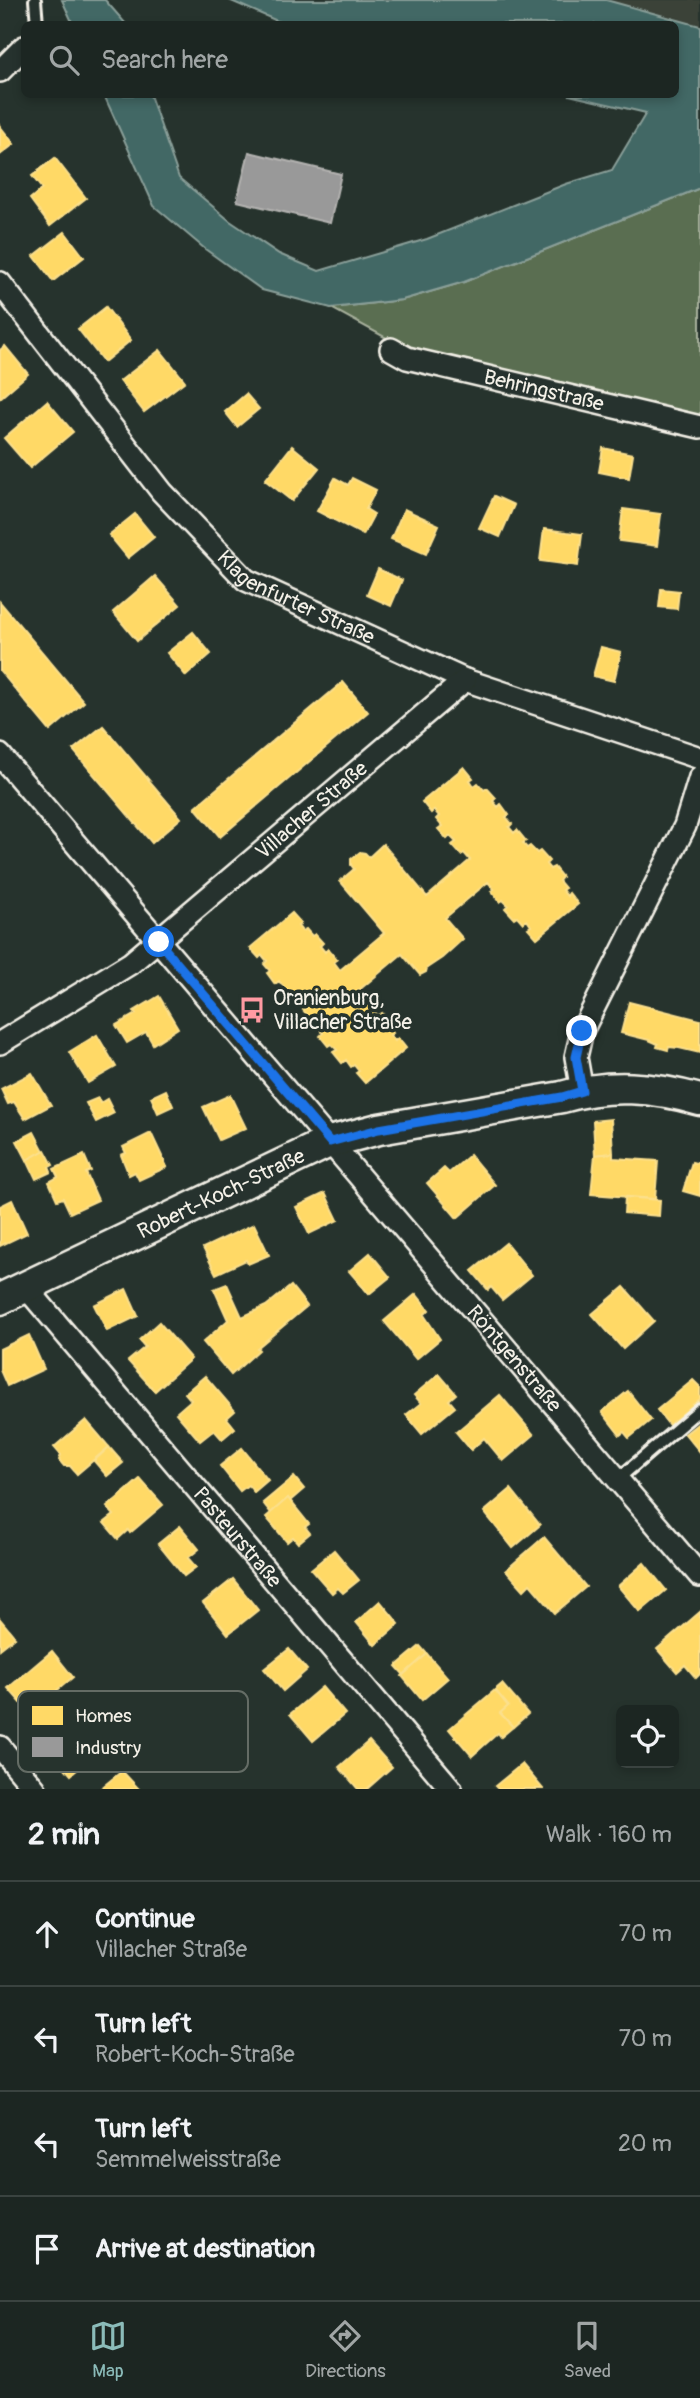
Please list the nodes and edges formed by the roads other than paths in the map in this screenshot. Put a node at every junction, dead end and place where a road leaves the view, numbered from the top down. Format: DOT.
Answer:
graph roads {
  1 [pos="35,0"];
  2 [pos="37,21"];
  3 [pos="21,50"];
  4 [pos="0,71"];
  5 [pos="0,283"];
  6 [pos="391,349"];
  7 [pos="700,427"];
  8 [pos="466,680"];
  9 [pos="0,755"];
  10 [pos="700,758"];
  11 [pos="700,777"];
  12 [pos="159,942"];
  13 [pos="0,1043"];
  14 [pos="582,1091"];
  15 [pos="700,1100"];
  16 [pos="330,1142"];
  17 [pos="13,1293"];
  18 [pos="700,1409"];
  19 [pos="618,1479"];
  20 [pos="700,1576"];
  21 [pos="0,1747"];
  22 [pos="18,1768"];
  23 [pos="21,1772"];
  24 [pos="36,1789"];
  25 [pos="451,1789"];
  1 -- 2 [label="lane"];
  3 -- 4 [label="street"];
  5 -- 8 [label="street, Klagenfurter Straße"];
  6 -- 7 [label="street, Behringstraße"];
  8 -- 10 [label="street, Klagenfurter Straße"];
  8 -- 12 [label="street, Villacher Straße"];
  9 -- 12 [label="street"];
  11 -- 14 [label="street"];
  12 -- 13 [label="street"];
  12 -- 16 [label="street"];
  14 -- 15 [label="street, Robert-Koch-Straße"];
  14 -- 16 [label="street, Robert-Koch-Straße"];
  16 -- 17 [label="street, Robert-Koch-Straße"];
  16 -- 19 [label="street, Röntgenstraße"];
  17 -- 25 [label="street, Pasteurstraße"];
  18 -- 19 [label="lane"];
  19 -- 20 [label="street, Röntgenstraße"];
  21 -- 22 [label="street"];
  23 -- 24 [label="street"];
}
